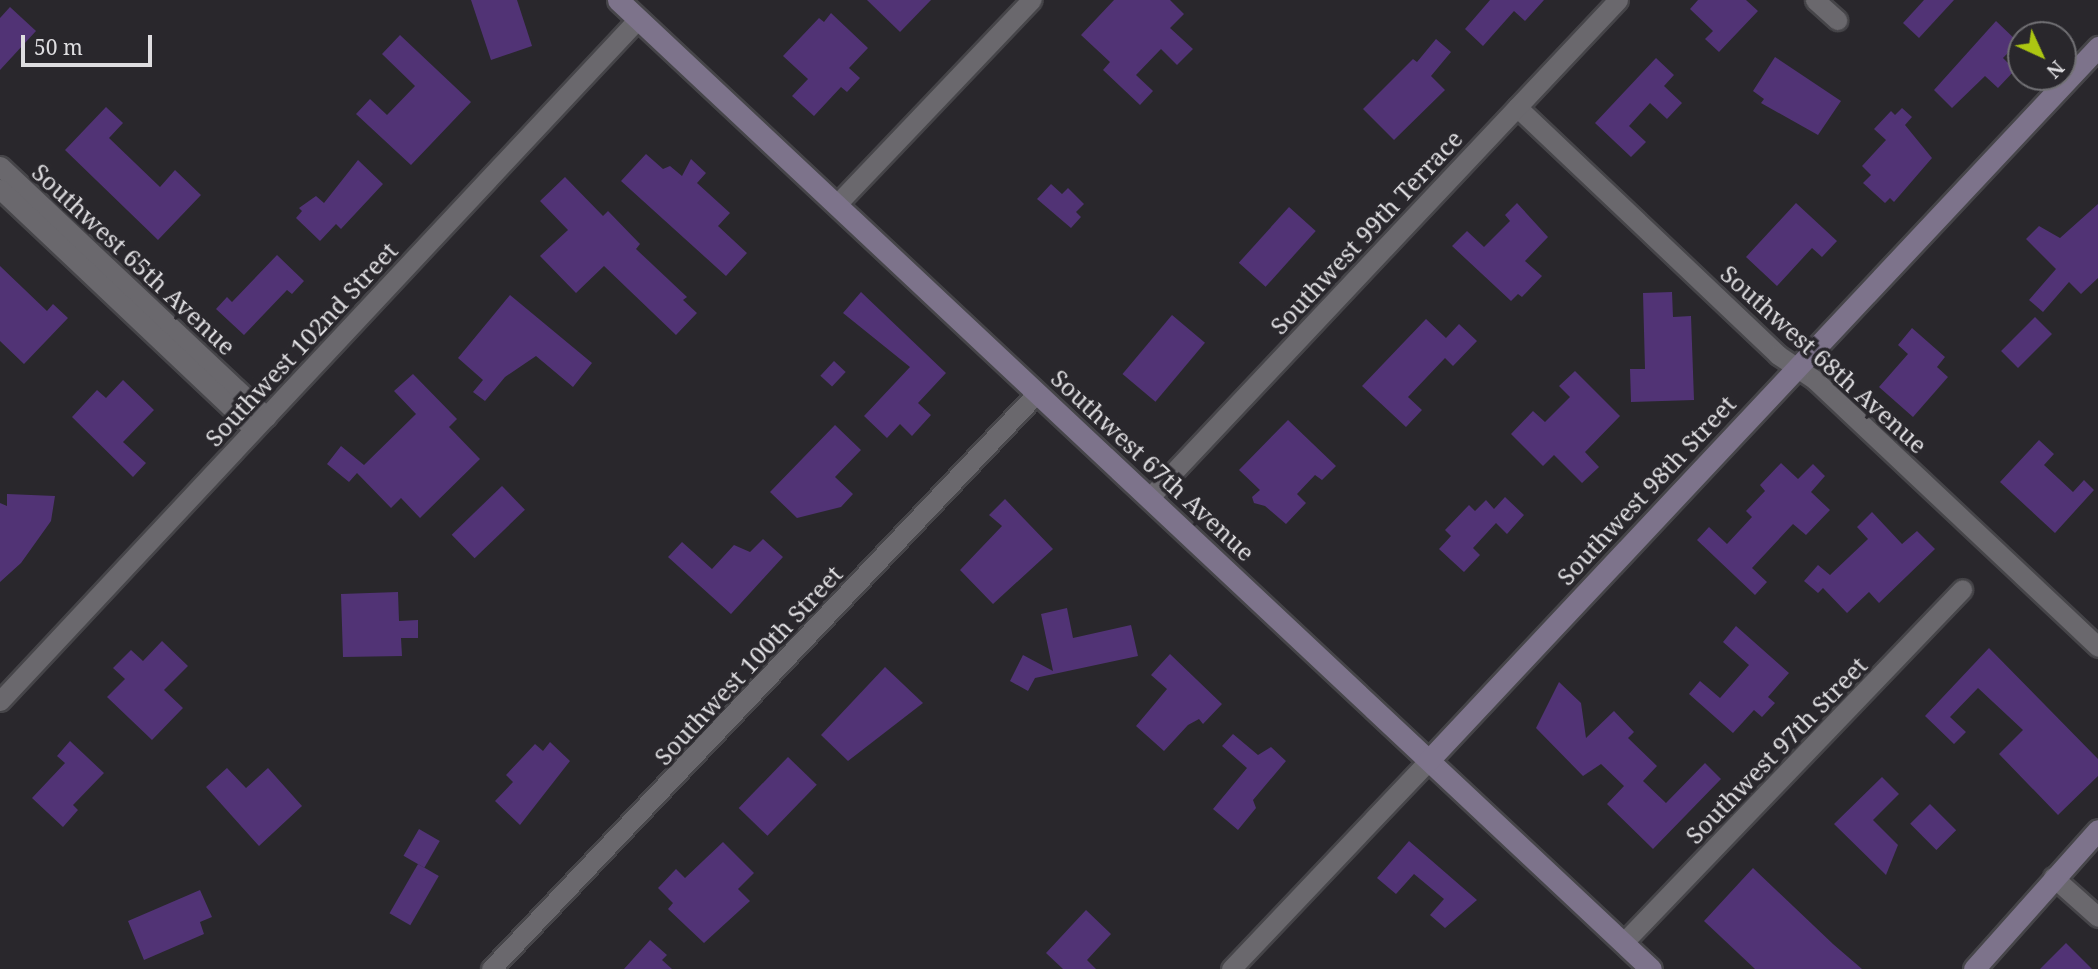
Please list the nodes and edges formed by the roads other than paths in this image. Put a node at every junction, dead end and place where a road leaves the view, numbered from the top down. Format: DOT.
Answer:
graph roads {
  1 [pos="618,0"];
  2 [pos="1031,0"];
  3 [pos="1618,0"];
  4 [pos="1815,0"];
  5 [pos="638,19"];
  6 [pos="1837,20"];
  7 [pos="2098,47"];
  8 [pos="1517,107"];
  9 [pos="0,166"];
  10 [pos="0,189"];
  11 [pos="837,204"];
  12 [pos="1798,367"];
  13 [pos="1037,393"];
  14 [pos="260,423"];
  15 [pos="1149,498"];
  16 [pos="1962,589"];
  17 [pos="2098,647"];
  18 [pos="0,701"];
  19 [pos="1429,760"];
  20 [pos="2098,830"];
  21 [pos="2053,877"];
  22 [pos="2098,917"];
  23 [pos="1623,943"];
  24 [pos="491,969"];
  25 [pos="1231,969"];
  26 [pos="1651,969"];
  27 [pos="1974,969"];
  1 -- 5 [label="main road, Southwest 67th Avenue"];
  2 -- 11 [label="street"];
  3 -- 8 [label="street, Southwest 99th Terrace"];
  4 -- 6 [label="street"];
  5 -- 11 [label="main road, Southwest 67th Avenue"];
  5 -- 14 [label="street, Southwest 102nd Street"];
  7 -- 12 [label="main road, Southwest 98th Street"];
  8 -- 12 [label="street, Southwest 68th Avenue"];
  8 -- 15 [label="street, Southwest 99th Terrace"];
  9 -- 14 [label="street, Southwest 65th Avenue"];
  10 -- 14 [label="street, Southwest 65th Avenue"];
  11 -- 13 [label="main road, Southwest 67th Avenue"];
  12 -- 17 [label="street, Southwest 68th Avenue"];
  12 -- 19 [label="main road, Southwest 98th Street"];
  13 -- 15 [label="main road, Southwest 67th Avenue"];
  13 -- 24 [label="street, Southwest 100th Street"];
  14 -- 18 [label="street, Southwest 102nd Street"];
  15 -- 19 [label="main road, Southwest 67th Avenue"];
  16 -- 23 [label="street, Southwest 97th Street"];
  19 -- 23 [label="main road, Southwest 67th Avenue"];
  19 -- 25 [label="street, Southwest 98th Street"];
  20 -- 21 [label="main road"];
  21 -- 22 [label="street"];
  21 -- 27 [label="main road"];
  23 -- 26 [label="main road, Southwest 67th Avenue"];
}
